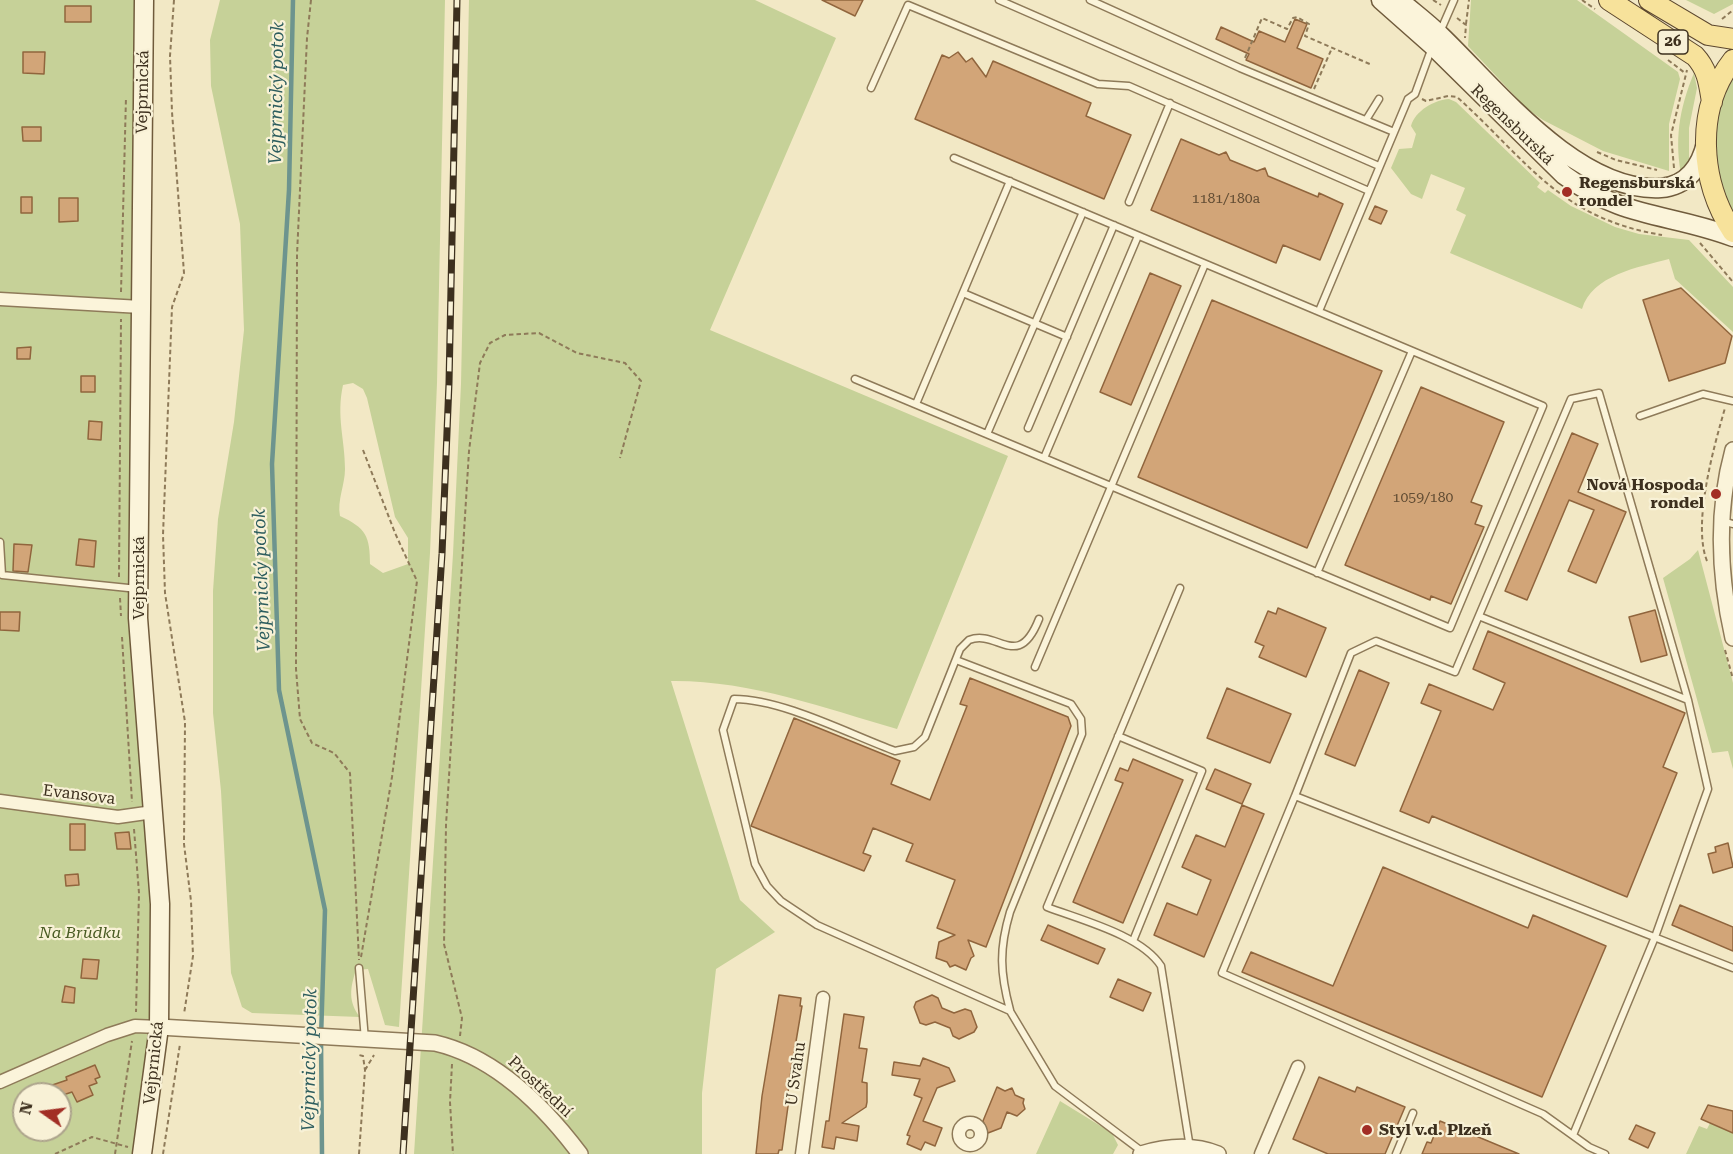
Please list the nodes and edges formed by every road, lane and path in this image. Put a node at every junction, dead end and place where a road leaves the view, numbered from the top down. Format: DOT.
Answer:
graph roads {
  1 [pos="144,0"];
  2 [pos="174,0"];
  3 [pos="311,0"];
  4 [pos="999,0"];
  5 [pos="1090,0"];
  6 [pos="1381,0"];
  7 [pos="1399,0"];
  8 [pos="1433,0"];
  9 [pos="1454,0"];
  10 [pos="1469,0"];
  11 [pos="1609,0"];
  12 [pos="1650,0"];
  13 [pos="1450,12"];
  14 [pos="1466,25"];
  15 [pos="1733,39"];
  16 [pos="1436,40"];
  17 [pos="1465,41"];
  18 [pos="1332,48"];
  19 [pos="1733,60"];
  20 [pos="1372,65"];
  21 [pos="1240,68"];
  22 [pos="872,88"];
  23 [pos="1311,97"];
  24 [pos="1379,99"];
  25 [pos="1712,102"];
  26 [pos="1170,103"];
  27 [pos="1366,120"];
  28 [pos="1394,132"];
  29 [pos="1706,141"];
  30 [pos="1594,151"];
  31 [pos="954,158"];
  32 [pos="1379,166"];
  33 [pos="1664,172"];
  34 [pos="1010,182"];
  35 [pos="1369,191"];
  36 [pos="1129,202"];
  37 [pos="1083,212"];
  38 [pos="1114,225"];
  39 [pos="1733,232"];
  40 [pos="1138,236"];
  41 [pos="1733,237"];
  42 [pos="1205,264"];
  43 [pos="963,293"];
  44 [pos="0,299"];
  45 [pos="141,307"];
  46 [pos="1319,311"];
  47 [pos="1035,323"];
  48 [pos="1067,337"];
  49 [pos="1412,351"];
  50 [pos="855,379"];
  51 [pos="1733,401"];
  52 [pos="916,404"];
  53 [pos="1640,416"];
  54 [pos="1028,428"];
  55 [pos="987,434"];
  56 [pos="363,450"];
  57 [pos="1733,450"];
  58 [pos="620,458"];
  59 [pos="1044,458"];
  60 [pos="1111,486"];
  61 [pos="1727,522"];
  62 [pos="0,542"];
  63 [pos="1317,573"];
  64 [pos="1180,588"];
  65 [pos="138,589"];
  66 [pos="1730,610"];
  67 [pos="1481,617"];
  68 [pos="1039,619"];
  69 [pos="1733,638"];
  70 [pos="956,660"];
  71 [pos="1035,667"];
  72 [pos="1688,700"];
  73 [pos="1118,736"];
  74 [pos="1295,796"];
  75 [pos="0,801"];
  76 [pos="153,812"];
  77 [pos="1655,937"];
  78 [pos="1133,941"];
  79 [pos="359,968"];
  80 [pos="1733,968"];
  81 [pos="823,998"];
  82 [pos="1010,1011"];
  83 [pos="159,1027"];
  84 [pos="182,1028"];
  85 [pos="359,1040"];
  86 [pos="458,1049"];
  87 [pos="1298,1067"];
  88 [pos="364,1070"];
  89 [pos="0,1082"];
  90 [pos="1413,1113"];
  91 [pos="1573,1136"];
  92 [pos="1190,1148"];
  93 [pos="142,1153"];
  94 [pos="1143,1153"];
  95 [pos="55,1154"];
  96 [pos="163,1154"];
  97 [pos="359,1154"];
  98 [pos="453,1154"];
  99 [pos="580,1154"];
  100 [pos="802,1154"];
  101 [pos="1218,1154"];
  102 [pos="1261,1154"];
  103 [pos="1396,1154"];
  104 [pos="1605,1154"];
  1 -- 45 [label="main road, Vejprnická"];
  2 -- 84 [label="path"];
  3 -- 79 [label="path"];
  4 -- 32 [label="lane"];
  5 -- 21 [label="lane"];
  6 -- 16 [label="main road, Regensburská"];
  7 -- 16 [label="main road, Regensburská"];
  8 -- 13 [label="path"];
  9 -- 13 [label="lane"];
  10 -- 14 [label="path"];
  11 -- 25 [label="main road, 26"];
  12 -- 15 [label="main road, 26"];
  13 -- 14 [label="path"];
  13 -- 16 [label="lane"];
  14 -- 17 [label="path"];
  16 -- 28 [label="lane"];
  16 -- 29 [label="main road, Regensburská"];
  16 -- 41 [label="main road, Regensburská"];
  18 -- 20 [label="path"];
  18 -- 21 [label="path"];
  18 -- 23 [label="path"];
  19 -- 25 [label="main road, 26"];
  21 -- 23 [label="lane"];
  22 -- 26 [label="lane"];
  23 -- 27 [label="lane"];
  24 -- 27 [label="lane"];
  25 -- 29 [label="main road, 26"];
  26 -- 35 [label="lane"];
  26 -- 36 [label="lane"];
  27 -- 28 [label="lane"];
  28 -- 32 [label="lane"];
  29 -- 39 [label="main road, 26"];
  30 -- 33 [label="path"];
  31 -- 34 [label="lane"];
  32 -- 35 [label="lane"];
  34 -- 37 [label="lane"];
  34 -- 43 [label="lane"];
  35 -- 46 [label="lane"];
  37 -- 38 [label="lane"];
  37 -- 47 [label="lane"];
  38 -- 40 [label="lane"];
  38 -- 48 [label="lane"];
  40 -- 42 [label="lane"];
  40 -- 59 [label="lane"];
  42 -- 46 [label="lane"];
  42 -- 60 [label="lane"];
  43 -- 47 [label="lane"];
  43 -- 52 [label="lane"];
  44 -- 45 [label="street"];
  45 -- 65 [label="main road, Vejprnická"];
  46 -- 49 [label="lane"];
  47 -- 48 [label="lane"];
  47 -- 55 [label="lane"];
  48 -- 54 [label="lane"];
  49 -- 63 [label="lane"];
  49 -- 63 [label="lane"];
  50 -- 52 [label="lane"];
  51 -- 53 [label="lane"];
  52 -- 55 [label="lane"];
  55 -- 59 [label="lane"];
  56 -- 79 [label="path"];
  57 -- 61 [label="street"];
  58 -- 86 [label="path"];
  59 -- 60 [label="lane"];
  60 -- 63 [label="lane"];
  60 -- 71 [label="lane"];
  61 -- 66 [label="street"];
  62 -- 65 [label="lane"];
  64 -- 73 [label="lane"];
  65 -- 76 [label="main road, Vejprnická"];
  66 -- 69 [label="street"];
  67 -- 72 [label="lane"];
  67 -- 72 [label="lane"];
  67 -- 74 [label="lane"];
  68 -- 70 [label="lane"];
  70 -- 82 [label="lane"];
  70 -- 82 [label="lane"];
  72 -- 77 [label="lane"];
  73 -- 78 [label="lane"];
  73 -- 78 [label="lane"];
  74 -- 77 [label="lane"];
  74 -- 91 [label="lane"];
  75 -- 76 [label="street, Evansova"];
  76 -- 83 [label="main road, Vejprnická"];
  77 -- 80 [label="lane"];
  77 -- 91 [label="lane"];
  78 -- 92 [label="lane"];
  79 -- 85 [label="lane"];
  81 -- 100 [label="street, U Svahu"];
  82 -- 94 [label="lane"];
  83 -- 84 [label="street, Prostřední"];
  83 -- 89 [label="street"];
  83 -- 93 [label="main road, Vejprnická"];
  84 -- 85 [label="street, Prostřední"];
  84 -- 96 [label="path"];
  85 -- 86 [label="street, Prostřední"];
  85 -- 88 [label="path"];
  85 -- 88 [label="path"];
  86 -- 98 [label="path"];
  86 -- 99 [label="street, Prostřední"];
  87 -- 102 [label="street"];
  88 -- 97 [label="path"];
  90 -- 103 [label="lane"];
  91 -- 104 [label="lane"];
  92 -- 94 [label="street"];
  92 -- 101 [label="street"];
  93 -- 95 [label="path"];
}
